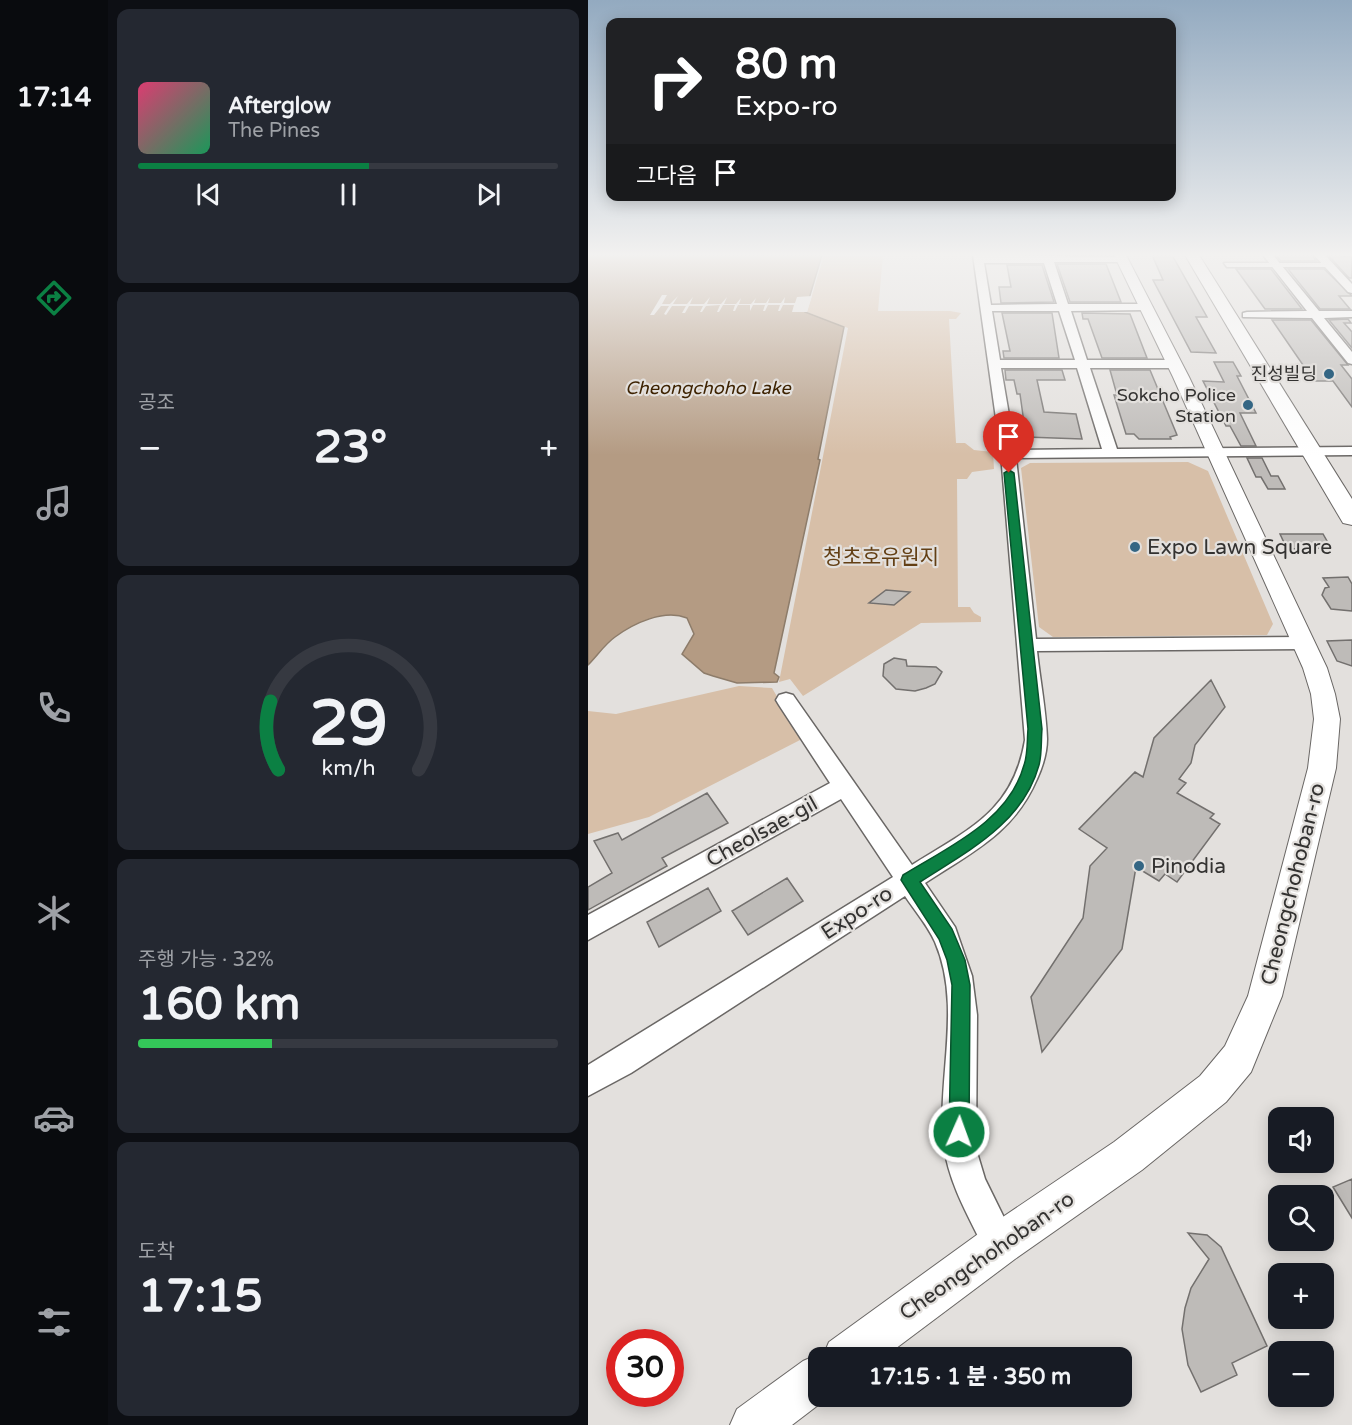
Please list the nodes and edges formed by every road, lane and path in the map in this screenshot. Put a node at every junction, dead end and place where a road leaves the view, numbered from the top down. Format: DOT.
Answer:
graph roads {
  1 [pos="989,322"];
  2 [pos="1070,322"];
  3 [pos="1153,322"];
  4 [pos="1237,322"];
  5 [pos="1251,322"];
  6 [pos="1321,322"];
  7 [pos="1352,360"];
  8 [pos="996,364"];
  9 [pos="1084,364"];
  10 [pos="1175,364"];
  11 [pos="1291,383"];
  12 [pos="1318,442"];
  13 [pos="1008,453"];
  14 [pos="1111,453"];
  15 [pos="1217,453"];
  16 [pos="1345,457"];
  17 [pos="1352,518"];
  18 [pos="1304,643"];
  19 [pos="1028,645"];
  20 [pos="786,700"];
  21 [pos="845,786"];
  22 [pos="909,880"];
  23 [pos="588,928"];
  24 [pos="588,1081"];
  25 [pos="1000,1244"];
  26 [pos="860,1347"];
  27 [pos="808,1385"];
  28 [pos="753,1425"];
  1 -- 8 [label="street, Expo-ro"];
  2 -- 9 [label="street"];
  3 -- 10 [label="street, Cheongchohoban-ro"];
  4 -- 12 [label="main road"];
  5 -- 11 [label="main road"];
  6 -- 7 [label="street"];
  8 -- 9 [label="street"];
  8 -- 13 [label="street, Expo-ro"];
  9 -- 10 [label="street"];
  9 -- 14 [label="street"];
  10 -- 15 [label="street, Cheongchohoban-ro"];
  12 -- 15 [label="street"];
  12 -- 16 [label="main road"];
  12 -- 17 [label="main road"];
  13 -- 14 [label="street"];
  13 -- 19 [label="street, Expo-ro"];
  14 -- 15 [label="street"];
  15 -- 18 [label="street, Cheongchohoban-ro"];
  18 -- 19 [label="street"];
  18 -- 25 [label="street, Cheongchohoban-ro"];
  19 -- 22 [label="street, Expo-ro"];
  20 -- 21 [label="street"];
  21 -- 22 [label="street"];
  21 -- 23 [label="street, Cheolsae-gil"];
  22 -- 24 [label="street, Expo-ro"];
  22 -- 25 [label="street"];
  25 -- 26 [label="street, Cheongchohoban-ro"];
  27 -- 28 [label="street"];
}
